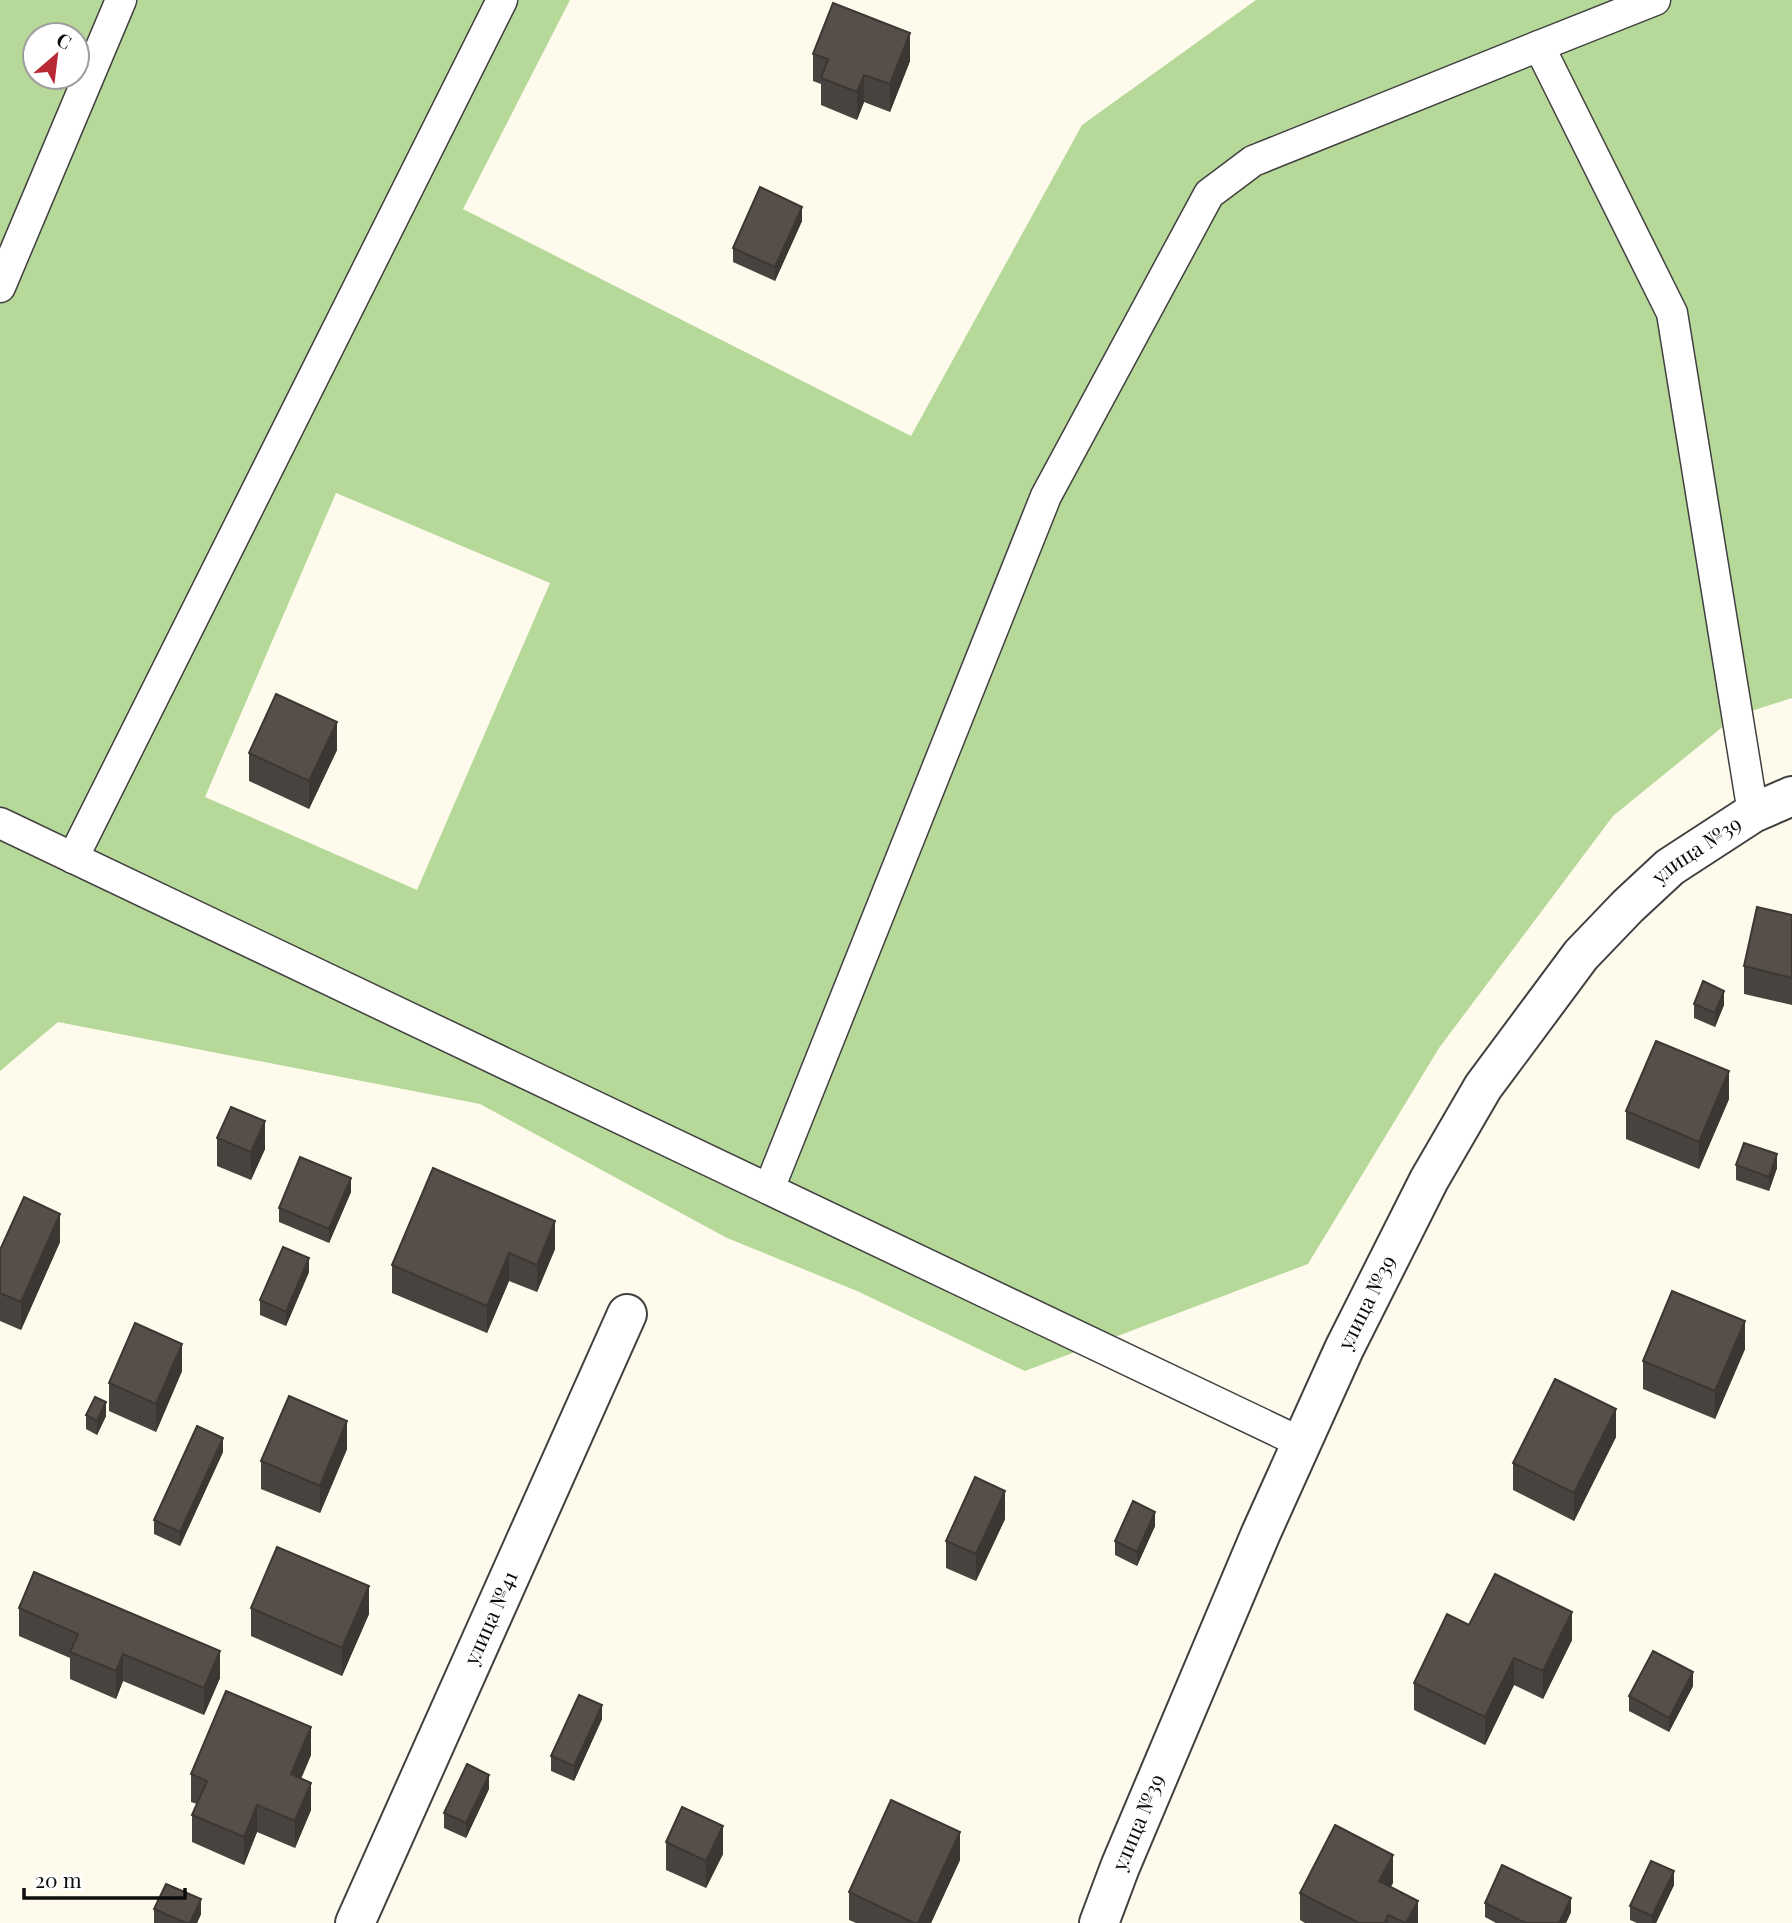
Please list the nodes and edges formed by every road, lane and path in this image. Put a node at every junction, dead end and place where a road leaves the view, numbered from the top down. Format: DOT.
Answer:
graph roads {
  1 [pos="121,0"];
  2 [pos="502,0"];
  3 [pos="1655,0"];
  4 [pos="1539,46"];
  5 [pos="0,287"];
  6 [pos="1792,796"];
  7 [pos="1754,813"];
  8 [pos="0,823"];
  9 [pos="73,858"];
  10 [pos="769,1189"];
  11 [pos="627,1314"];
  12 [pos="1302,1443"];
  13 [pos="355,1923"];
  14 [pos="1099,1923"];
  1 -- 5 [label="lane"];
  2 -- 9 [label="lane"];
  3 -- 4 [label="lane"];
  4 -- 7 [label="lane"];
  4 -- 10 [label="lane"];
  6 -- 7 [label="street, улица №39"];
  7 -- 12 [label="street, улица №39"];
  8 -- 9 [label="lane"];
  9 -- 10 [label="lane"];
  10 -- 12 [label="lane"];
  11 -- 13 [label="street, улица №41"];
  12 -- 14 [label="street, улица №39"];
}
